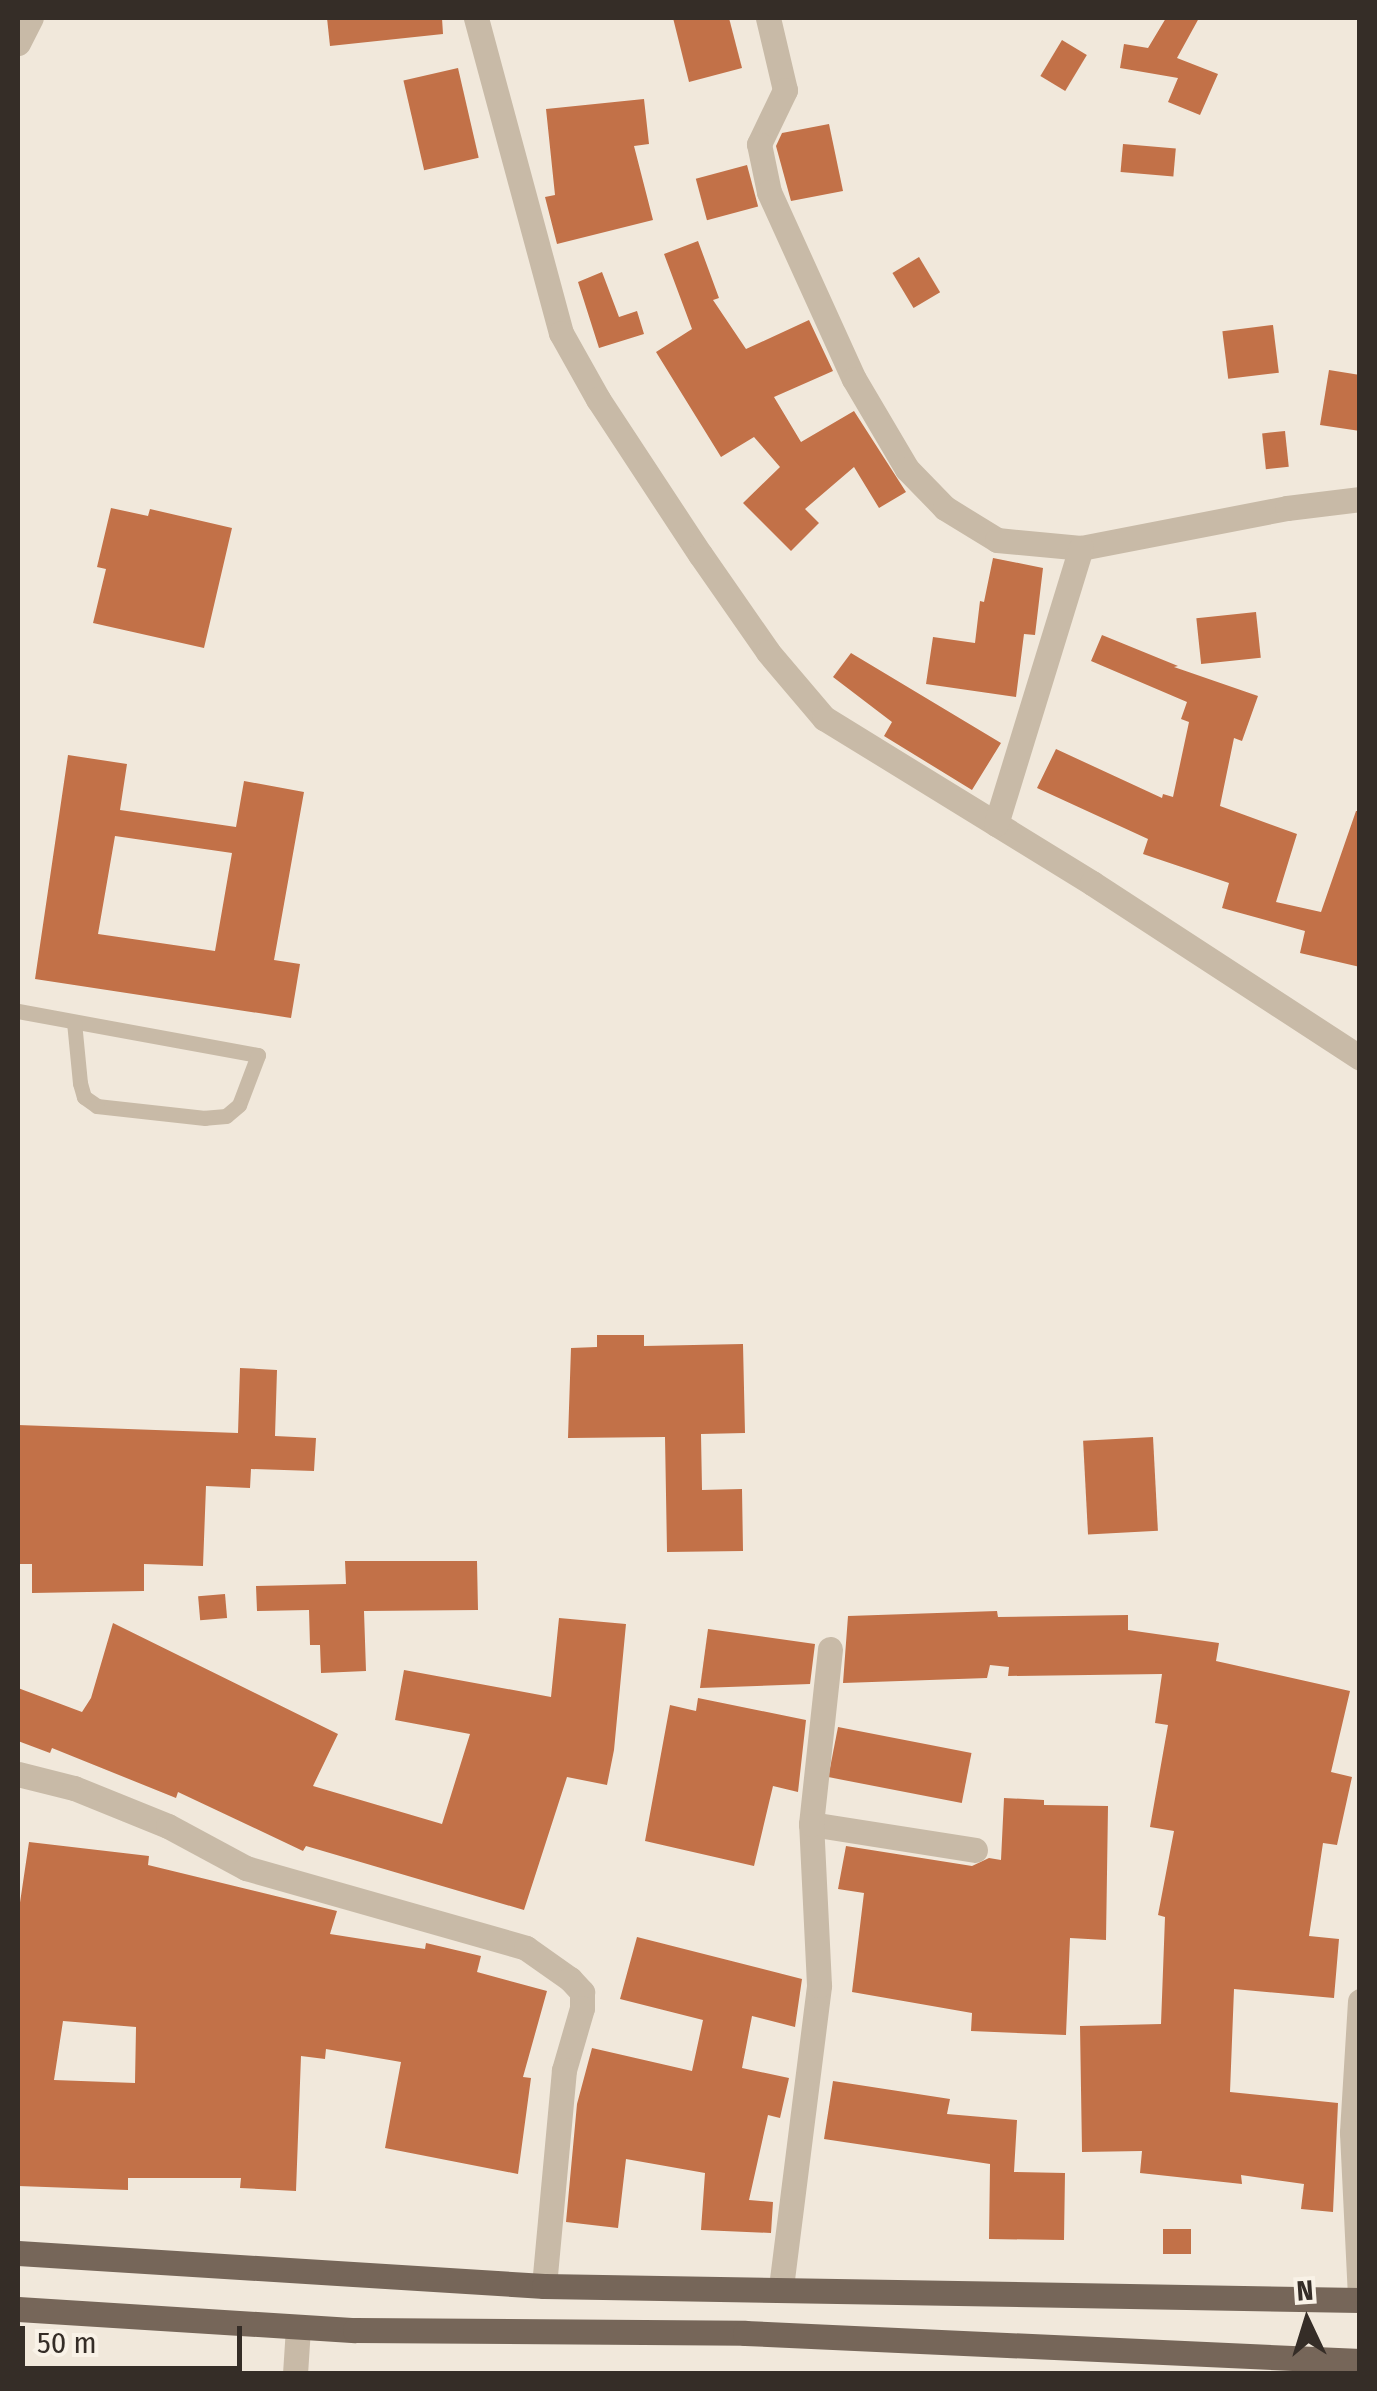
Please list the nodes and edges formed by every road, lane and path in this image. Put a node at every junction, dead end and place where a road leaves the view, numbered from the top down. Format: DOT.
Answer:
graph roads {
  1 [pos="31,18"];
  2 [pos="476,18"];
  3 [pos="768,18"];
  4 [pos="18,44"];
  5 [pos="1360,498"];
  6 [pos="1081,548"];
  7 [pos="996,824"];
  8 [pos="18,1012"];
  9 [pos="74,1022"];
  10 [pos="1360,1058"];
  11 [pos="830,1649"];
  12 [pos="18,1774"];
  13 [pos="811,1824"];
  14 [pos="974,1850"];
  15 [pos="1360,2001"];
  16 [pos="18,2254"];
  17 [pos="544,2286"];
  18 [pos="781,2287"];
  19 [pos="1360,2299"];
  20 [pos="18,2309"];
  21 [pos="298,2327"];
  22 [pos="1360,2360"];
  23 [pos="294,2374"];
  1 -- 4 [label="street"];
  2 -- 7 [label="street"];
  3 -- 6 [label="street"];
  5 -- 6 [label="street"];
  6 -- 7 [label="street"];
  7 -- 10 [label="street"];
  8 -- 9 [label="lane"];
  9 -- 9 [label="lane"];
  11 -- 13 [label="street"];
  12 -- 17 [label="street"];
  13 -- 14 [label="street"];
  13 -- 18 [label="street"];
  15 -- 19 [label="street"];
  16 -- 17 [label="main road"];
  17 -- 18 [label="main road"];
  18 -- 19 [label="main road"];
  20 -- 21 [label="main road"];
  21 -- 22 [label="main road"];
  21 -- 23 [label="street"];
}
